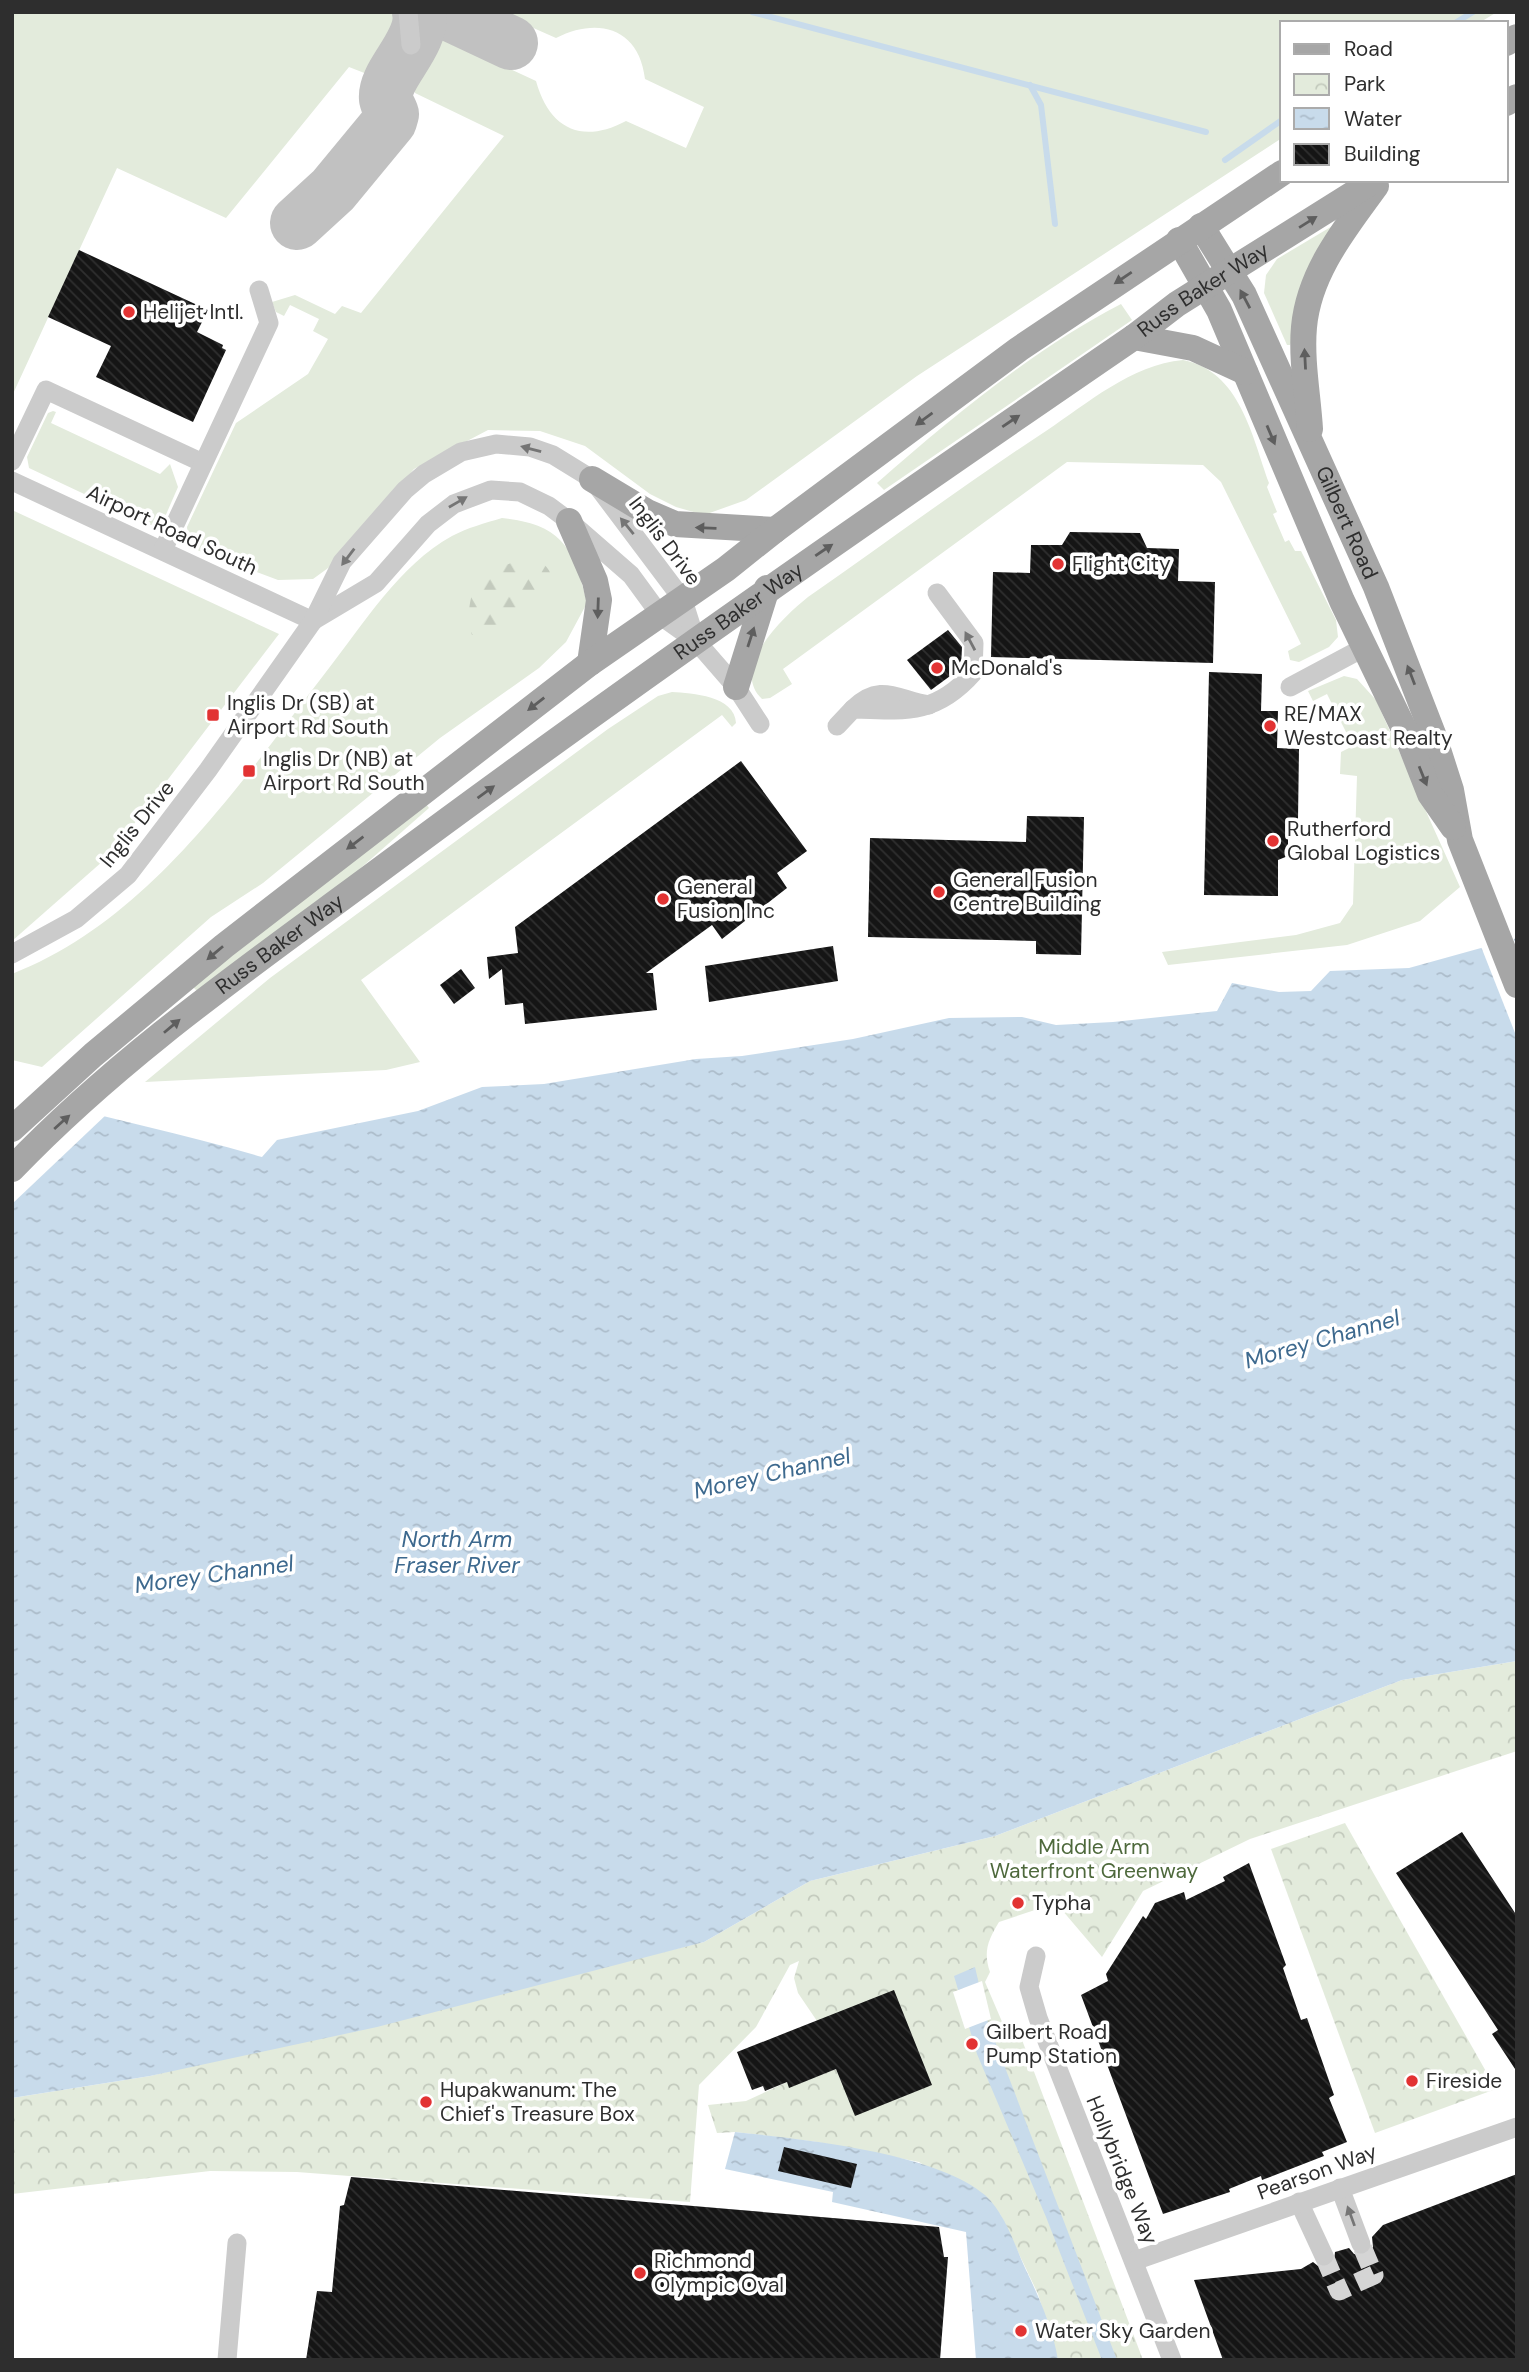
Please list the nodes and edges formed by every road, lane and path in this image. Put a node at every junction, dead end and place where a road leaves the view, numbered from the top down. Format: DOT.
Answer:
graph roads {
  1 [pos="408,12"];
  2 [pos="411,45"];
  3 [pos="1280,174"];
  4 [pos="1372,182"];
  5 [pos="1379,182"];
  6 [pos="1190,233"];
  7 [pos="1218,278"];
  8 [pos="259,290"];
  9 [pos="1135,337"];
  10 [pos="1245,372"];
  11 [pos="1312,451"];
  12 [pos="12,460"];
  13 [pos="203,463"];
  14 [pos="592,479"];
  15 [pos="12,481"];
  16 [pos="32,491"];
  17 [pos="12,494"];
  18 [pos="569,521"];
  19 [pos="775,530"];
  20 [pos="163,550"];
  21 [pos="767,588"];
  22 [pos="937,593"];
  23 [pos="683,600"];
  24 [pos="661,616"];
  25 [pos="313,621"];
  26 [pos="696,640"];
  27 [pos="1363,648"];
  28 [pos="590,663"];
  29 [pos="736,687"];
  30 [pos="1290,687"];
  31 [pos="760,724"];
  32 [pos="836,726"];
  33 [pos="1462,845"];
  34 [pos="12,954"];
  35 [pos="1517,985"];
  36 [pos="12,1129"];
  37 [pos="12,1169"];
  38 [pos="1036,1956"];
  39 [pos="1517,2127"];
  40 [pos="1340,2188"];
  41 [pos="1299,2202"];
  42 [pos="237,2242"];
  43 [pos="1361,2244"];
  44 [pos="1324,2256"];
  45 [pos="1134,2261"];
  46 [pos="227,2360"];
  47 [pos="1172,2360"];
  1 -- 2 [label="street"];
  3 -- 6 [label="main road, Russ Baker Way"];
  7 -- 4 [label="main road, Russ Baker Way, one-way"];
  11 -- 5 [label="main road, one-way"];
  6 -- 7 [label="main road, Gilbert Road"];
  6 -- 19 [label="main road, Russ Baker Way, one-way"];
  7 -- 9 [label="main road, Russ Baker Way"];
  7 -- 10 [label="main road, Gilbert Road"];
  11 -- 7 [label="main road, Gilbert Road, one-way"];
  8 -- 13 [label="street"];
  9 -- 10 [label="main road"];
  21 -- 9 [label="main road, Russ Baker Way, one-way"];
  10 -- 27 [label="main road, Gilbert Road, one-way"];
  33 -- 11 [label="main road, Gilbert Road, one-way"];
  12 -- 13 [label="street"];
  13 -- 20 [label="street"];
  19 -- 14 [label="main road, one-way"];
  23 -- 14 [label="street, Inglis Drive, one-way"];
  14 -- 25 [label="street, Inglis Drive, one-way"];
  15 -- 16 [label="street, Airport Road South"];
  16 -- 17 [label="street"];
  16 -- 20 [label="street, Airport Road South"];
  18 -- 24 [label="street, Inglis Drive"];
  25 -- 18 [label="street, Inglis Drive, one-way"];
  18 -- 28 [label="main road, one-way"];
  19 -- 23 [label="main road, Russ Baker Way"];
  20 -- 25 [label="street, Airport Road South"];
  21 -- 26 [label="main road, Russ Baker Way"];
  29 -- 21 [label="main road, one-way"];
  32 -- 22 [label="street, one-way"];
  23 -- 24 [label="main road, Russ Baker Way"];
  23 -- 26 [label="street, Inglis Drive"];
  24 -- 26 [label="street, Inglis Drive"];
  24 -- 28 [label="main road, Russ Baker Way"];
  25 -- 34 [label="street, Inglis Drive"];
  26 -- 29 [label="street"];
  37 -- 26 [label="main road, Russ Baker Way, one-way"];
  27 -- 30 [label="street"];
  27 -- 33 [label="main road, Gilbert Road, one-way"];
  28 -- 36 [label="main road, Russ Baker Way, one-way"];
  29 -- 31 [label="street"];
  33 -- 35 [label="main road"];
  38 -- 45 [label="street, Hollybridge Way"];
  39 -- 40 [label="street, Pearson Way"];
  40 -- 41 [label="street, Pearson Way"];
  43 -- 40 [label="street, one-way"];
  41 -- 44 [label="street"];
  41 -- 45 [label="street, Pearson Way"];
  42 -- 46 [label="street"];
  45 -- 47 [label="street, Hollybridge Way"];
}
